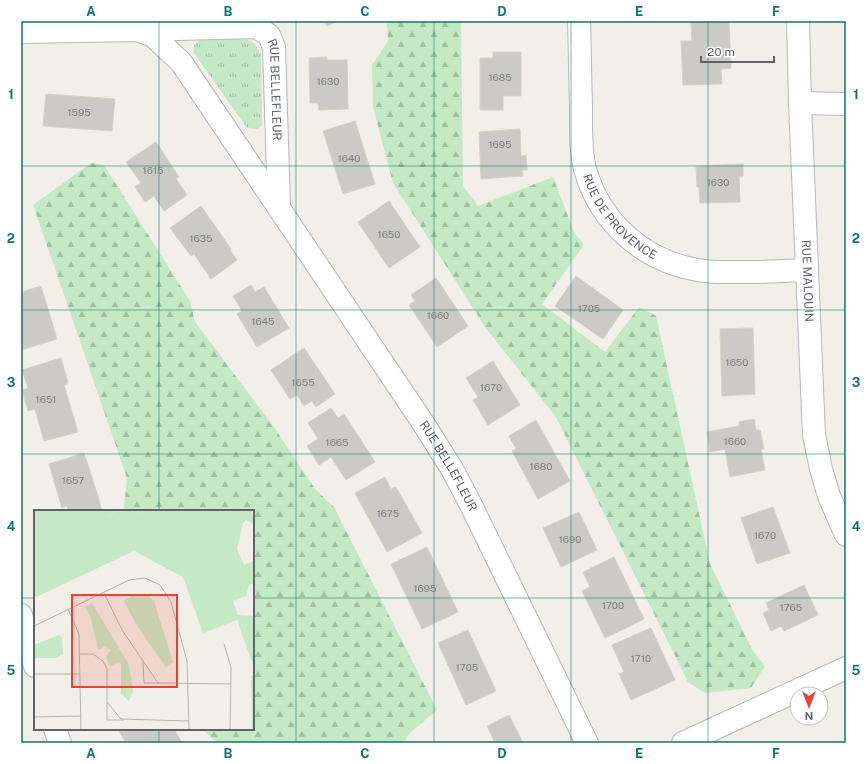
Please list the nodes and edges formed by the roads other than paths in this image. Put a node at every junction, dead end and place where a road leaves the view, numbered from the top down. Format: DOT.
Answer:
graph roads {
  1 [pos="579,21"];
  2 [pos="798,21"];
  3 [pos="138,30"];
  4 [pos="21,32"];
  5 [pos="800,104"];
  6 [pos="846,104"];
  7 [pos="279,207"];
  8 [pos="807,270"];
  9 [pos="846,535"];
  10 [pos="21,615"];
  11 [pos="34,662"];
  12 [pos="846,668"];
  13 [pos="55,730"];
  14 [pos="60,743"];
  15 [pos="587,743"];
  16 [pos="683,743"];
  1 -- 8 [label="street, RUE DE PROVENCE"];
  2 -- 5 [label="street, RUE MALOUIN"];
  3 -- 4 [label="street, RUE BELLEFLEUR"];
  3 -- 7 [label="street, RUE BELLEFLEUR"];
  3 -- 7 [label="street, RUE BELLEFLEUR"];
  5 -- 6 [label="street"];
  5 -- 8 [label="street, RUE MALOUIN"];
  7 -- 15 [label="street, RUE BELLEFLEUR"];
  8 -- 9 [label="street, RUE MALOUIN"];
  10 -- 11 [label="street"];
  12 -- 16 [label="street"];
  13 -- 14 [label="street"];
}
